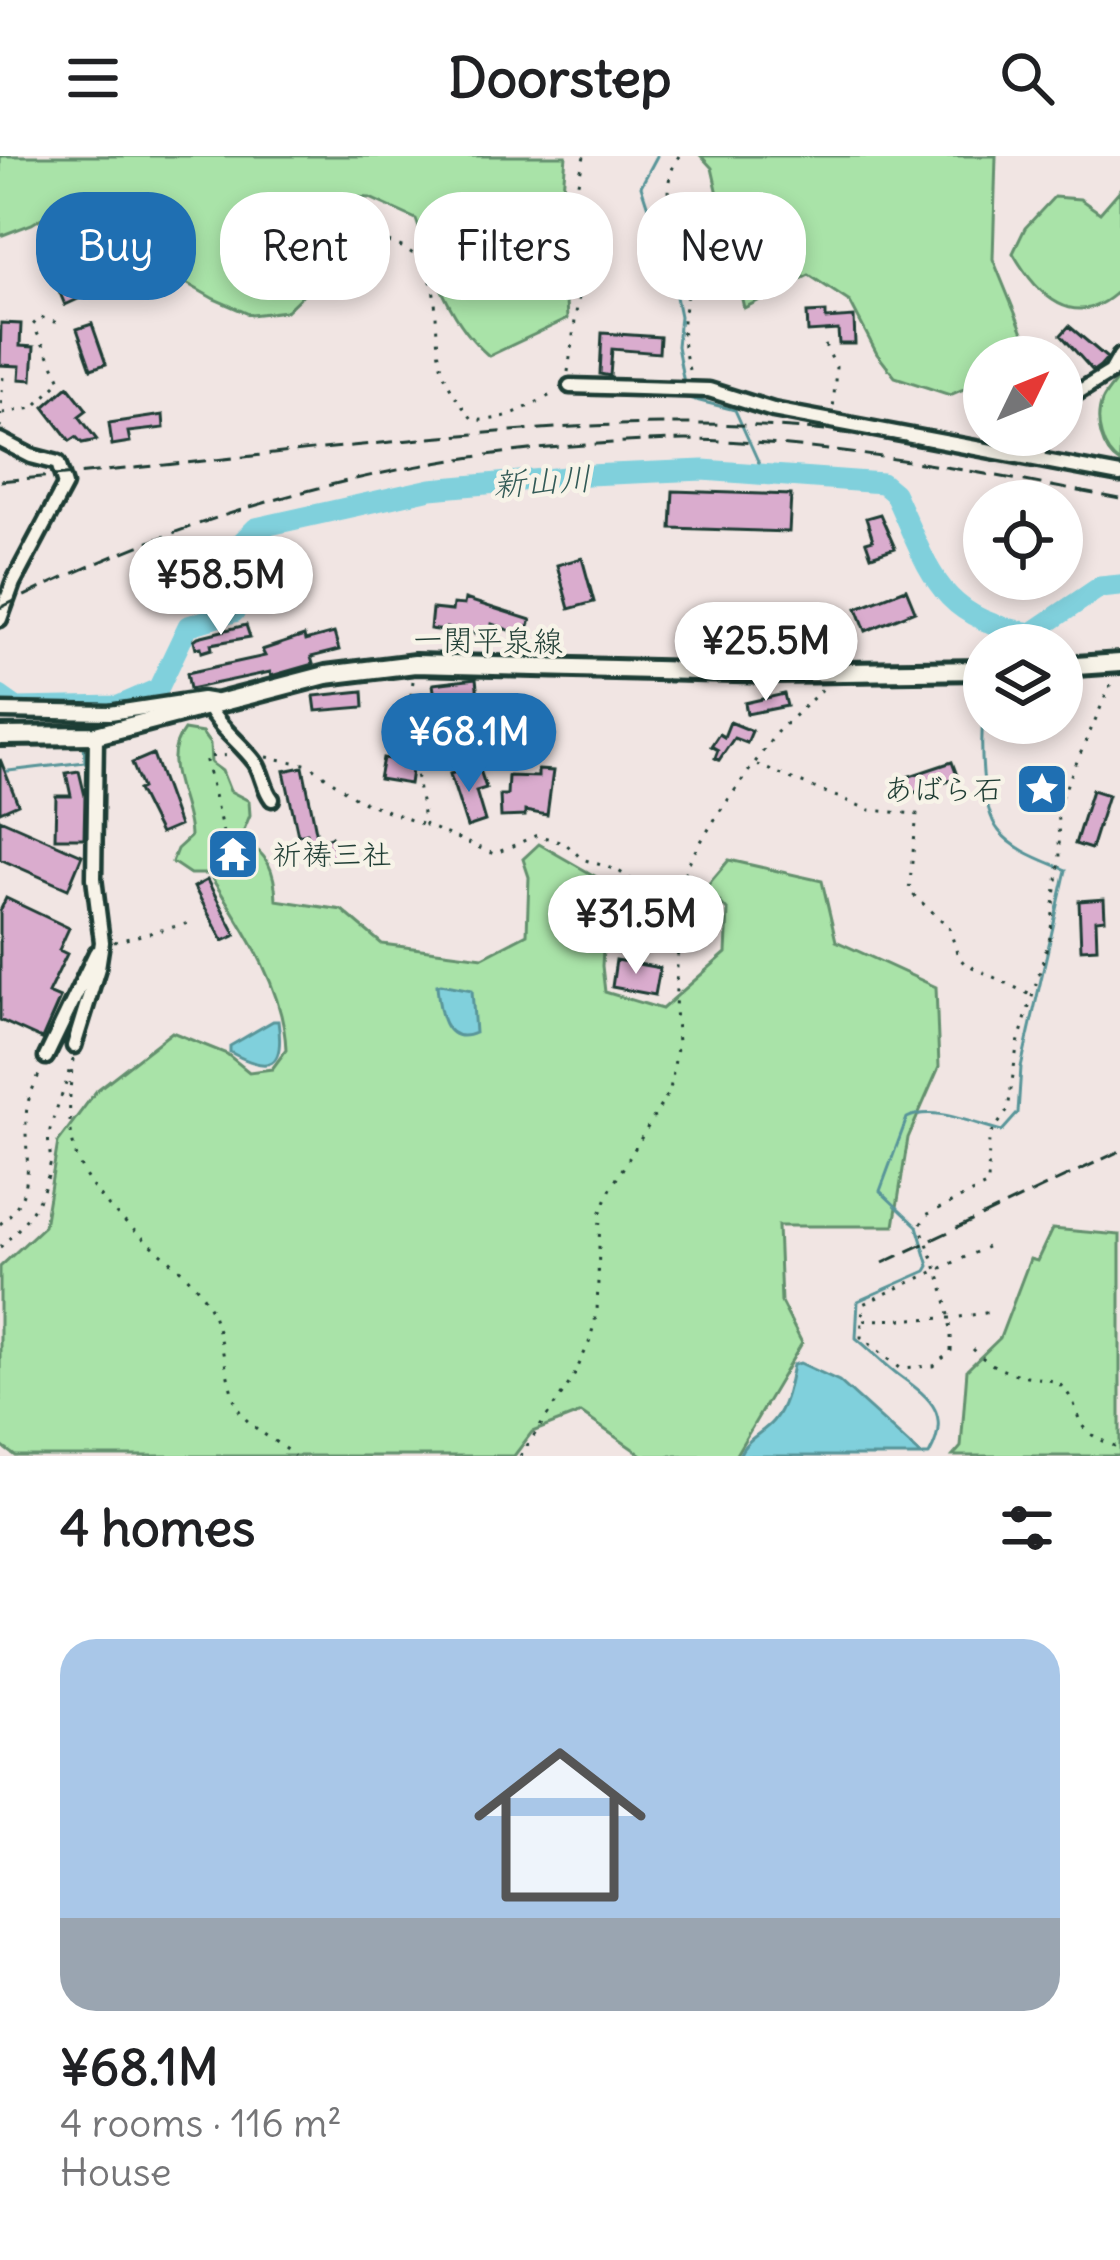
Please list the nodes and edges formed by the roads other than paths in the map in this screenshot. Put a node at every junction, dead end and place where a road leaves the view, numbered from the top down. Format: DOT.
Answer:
graph roads {
  1 [pos="1120,356"];
  2 [pos="570,386"];
  3 [pos="1083,389"];
  4 [pos="0,440"];
  5 [pos="1038,458"];
  6 [pos="1120,476"];
  7 [pos="823,612"];
  8 [pos="0,620"];
  9 [pos="774,620"];
  10 [pos="1120,664"];
  11 [pos="1083,666"];
  12 [pos="963,670"];
  13 [pos="834,672"];
  14 [pos="774,673"];
  15 [pos="214,705"];
  16 [pos="0,711"];
  17 [pos="96,735"];
  18 [pos="0,736"];
  19 [pos="272,799"];
  20 [pos="102,942"];
  21 [pos="74,1046"];
  22 [pos="46,1057"];
  1 -- 3 [label="street"];
  2 -- 5 [label="street"];
  4 -- 8 [label="street"];
  5 -- 6 [label="street"];
  7 -- 13 [label="lane"];
  9 -- 14 [label="lane"];
  10 -- 11 [label="main road"];
  12 -- 13 [label="main road, 一関平泉線"];
  13 -- 14 [label="main road, 一関平泉線"];
  14 -- 15 [label="main road, 一関平泉線"];
  15 -- 16 [label="street"];
  15 -- 17 [label="main road, 一関平泉線"];
  15 -- 19 [label="street"];
  17 -- 18 [label="main road, 一関平泉線"];
  17 -- 20 [label="street"];
  20 -- 21 [label="street"];
  20 -- 22 [label="street"];
}
